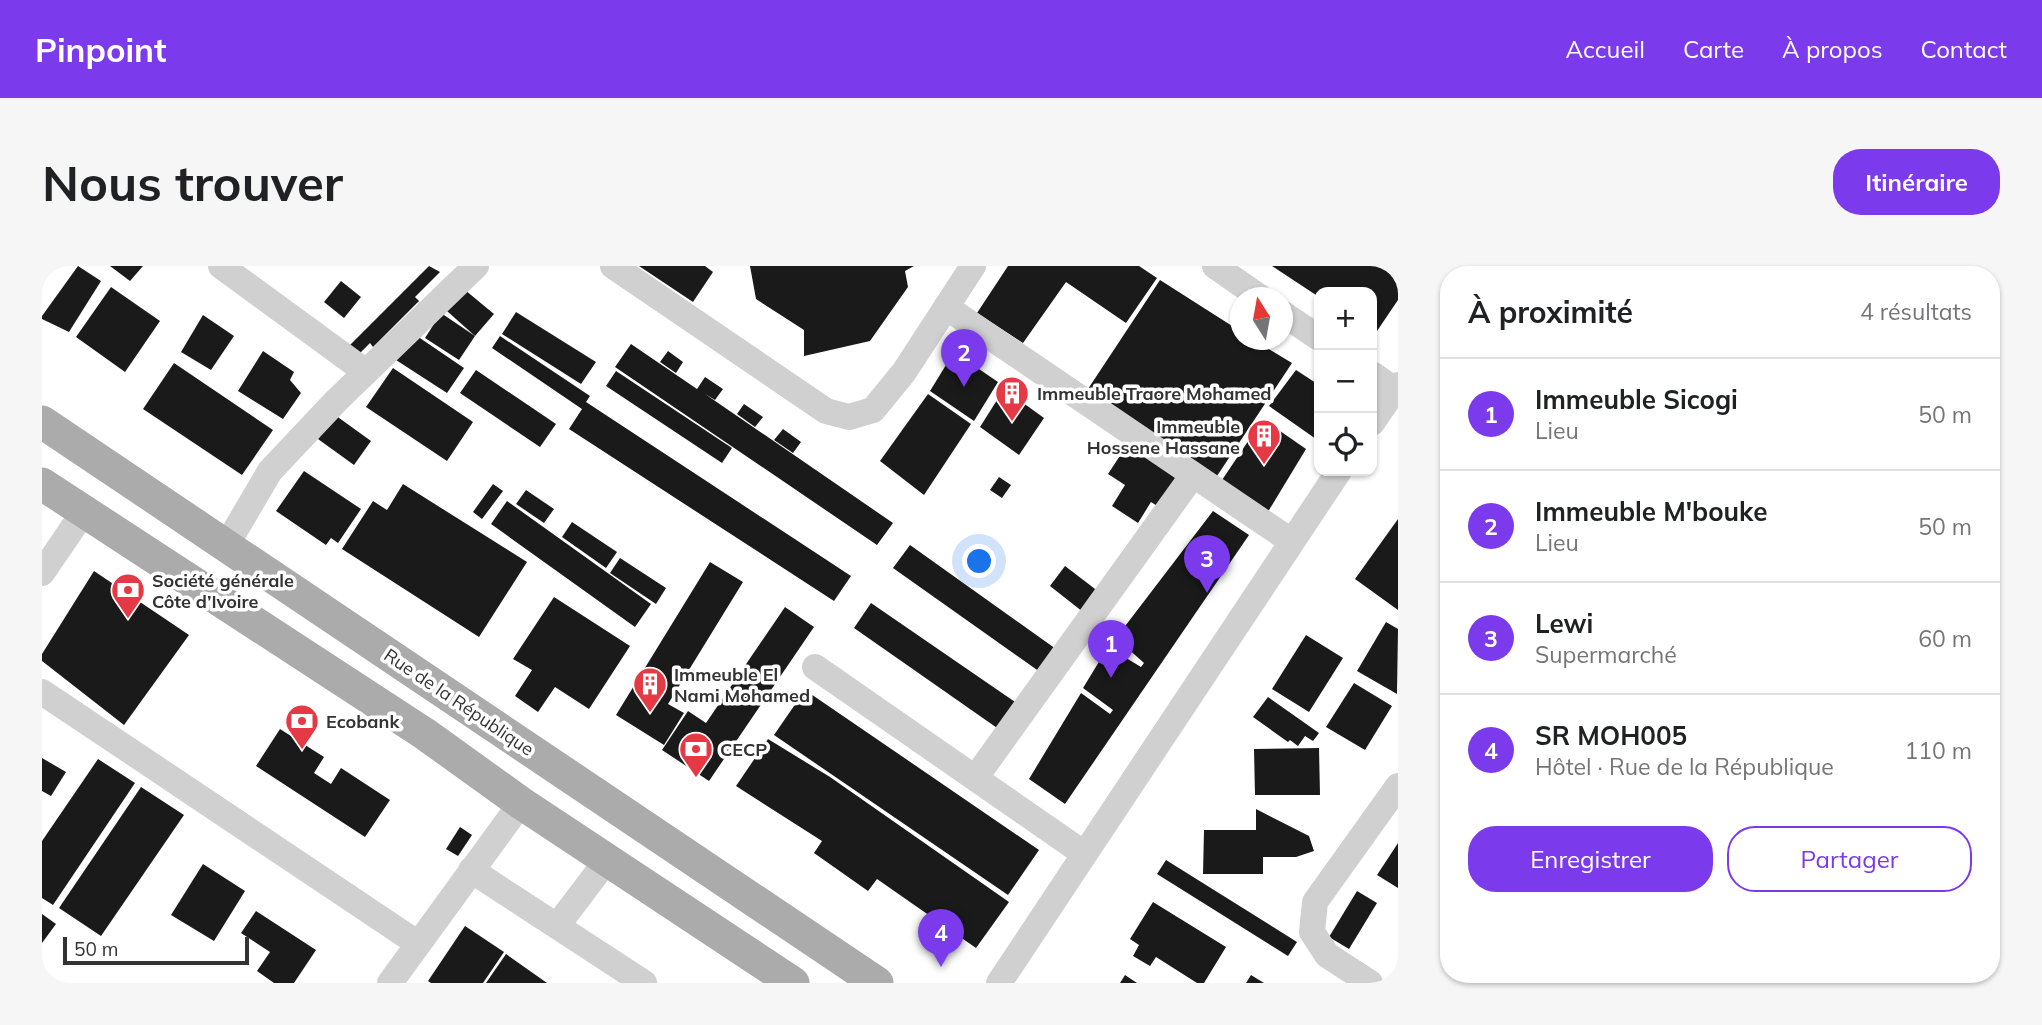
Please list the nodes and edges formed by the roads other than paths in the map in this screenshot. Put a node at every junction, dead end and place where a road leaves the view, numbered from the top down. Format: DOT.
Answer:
graph roads {
  1 [pos="222,266"];
  2 [pos="476,266"];
  3 [pos="614,266"];
  4 [pos="973,266"];
  5 [pos="1215,266"];
  6 [pos="1245,287"];
  7 [pos="946,307"];
  8 [pos="1293,320"];
  9 [pos="1314,335"];
  10 [pos="366,372"];
  11 [pos="1377,377"];
  12 [pos="1397,389"];
  13 [pos="1377,416"];
  14 [pos="42,422"];
  15 [pos="1193,475"];
  16 [pos="1336,476"];
  17 [pos="42,484"];
  18 [pos="83,513"];
  19 [pos="1291,541"];
  20 [pos="226,546"];
  21 [pos="42,573"];
  22 [pos="815,667"];
  23 [pos="42,692"];
  24 [pos="976,777"];
  25 [pos="1398,786"];
  26 [pos="521,803"];
  27 [pos="1083,853"];
  28 [pos="607,860"];
  29 [pos="471,870"];
  30 [pos="558,926"];
  31 [pos="417,943"];
  32 [pos="390,983"];
  33 [pos="644,983"];
  34 [pos="793,983"];
  35 [pos="877,983"];
  36 [pos="999,983"];
  37 [pos="1370,983"];
  1 -- 10 [label="street"];
  2 -- 10 [label="street"];
  3 -- 7 [label="street"];
  4 -- 7 [label="street"];
  5 -- 6 [label="street"];
  7 -- 15 [label="street"];
  8 -- 9 [label="street"];
  10 -- 20 [label="street"];
  11 -- 12 [label="street"];
  12 -- 13 [label="street"];
  14 -- 20 [label="main road, Rue de la République"];
  15 -- 19 [label="street"];
  15 -- 24 [label="street"];
  16 -- 19 [label="street"];
  17 -- 18 [label="main road"];
  18 -- 21 [label="street"];
  18 -- 26 [label="main road"];
  19 -- 27 [label="street"];
  20 -- 35 [label="main road, Rue de la République"];
  22 -- 24 [label="street"];
  23 -- 31 [label="street"];
  24 -- 27 [label="street"];
  25 -- 37 [label="street"];
  26 -- 28 [label="main road"];
  26 -- 29 [label="street"];
  27 -- 36 [label="street"];
  28 -- 30 [label="street"];
  28 -- 34 [label="main road"];
  29 -- 30 [label="street"];
  29 -- 31 [label="street"];
  30 -- 33 [label="street"];
  31 -- 32 [label="street"];
}
